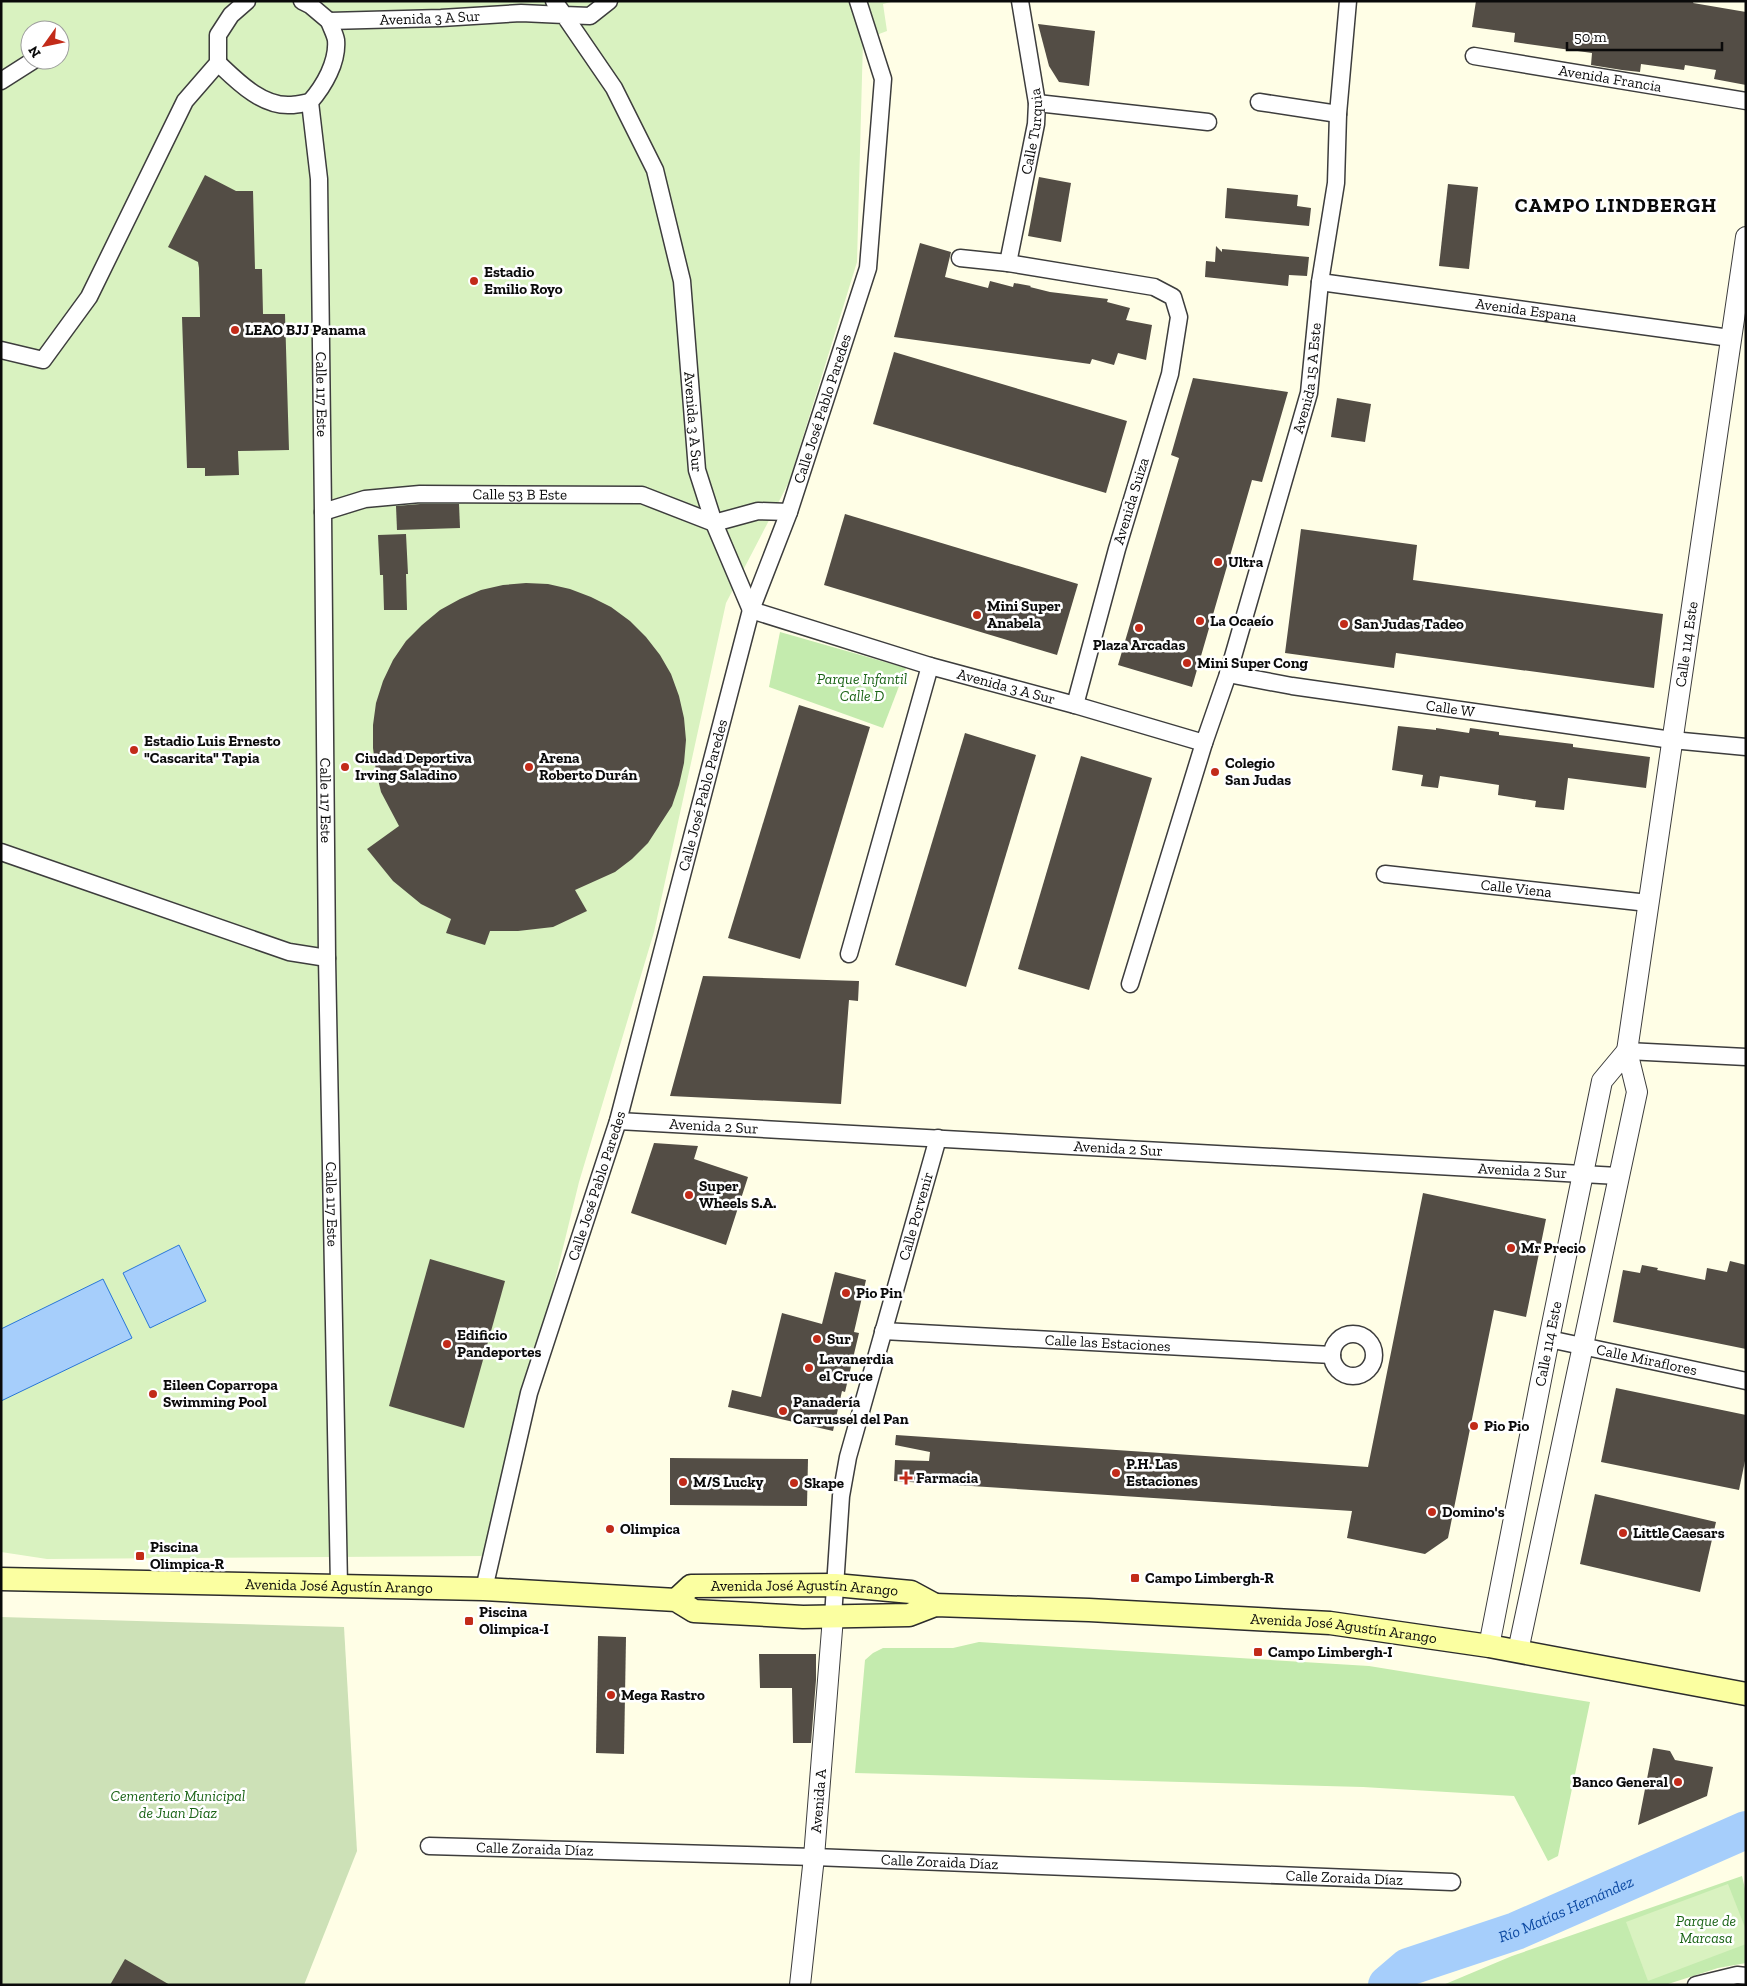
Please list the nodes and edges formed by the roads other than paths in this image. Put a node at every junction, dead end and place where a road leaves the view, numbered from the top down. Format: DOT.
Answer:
graph roads {
  1 [pos="247,1"];
  2 [pos="302,1"];
  3 [pos="554,1"];
  4 [pos="609,1"];
  5 [pos="858,1"];
  6 [pos="1020,1"];
  7 [pos="1348,1"];
  8 [pos="564,15"];
  9 [pos="330,21"];
  10 [pos="1474,56"];
  11 [pos="218,63"];
  12 [pos="20,69"];
  13 [pos="1,81"];
  14 [pos="1746,101"];
  15 [pos="310,102"];
  16 [pos="1259,102"];
  17 [pos="1037,103"];
  18 [pos="1338,114"];
  19 [pos="1208,122"];
  20 [pos="1746,237"];
  21 [pos="960,258"];
  22 [pos="1008,263"];
  23 [pos="1320,282"];
  24 [pos="1730,338"];
  25 [pos="1,350"];
  26 [pos="324,512"];
  27 [pos="789,512"];
  28 [pos="714,523"];
  29 [pos="751,610"];
  30 [pos="930,666"];
  31 [pos="1228,674"];
  32 [pos="1075,705"];
  33 [pos="1672,740"];
  34 [pos="1204,743"];
  35 [pos="1746,748"];
  36 [pos="1,852"];
  37 [pos="1386,874"];
  38 [pos="1648,904"];
  39 [pos="849,954"];
  40 [pos="326,958"];
  41 [pos="1130,984"];
  42 [pos="1626,1051"];
  43 [pos="1746,1057"];
  44 [pos="618,1120"];
  45 [pos="938,1138"];
  46 [pos="1584,1174"];
  47 [pos="1618,1176"];
  48 [pos="882,1331"];
  49 [pos="1549,1339"];
  50 [pos="1582,1346"];
  51 [pos="1332,1355"];
  52 [pos="1746,1381"];
  53 [pos="1,1580"];
  54 [pos="835,1585"];
  55 [pos="339,1586"];
  56 [pos="484,1590"];
  57 [pos="676,1600"];
  58 [pos="935,1605"];
  59 [pos="833,1617"];
  60 [pos="1489,1646"];
  61 [pos="1518,1651"];
  62 [pos="1746,1694"];
  63 [pos="429,1846"];
  64 [pos="814,1857"];
  65 [pos="1452,1882"];
  66 [pos="1746,1976"];
  67 [pos="800,1985"];
  68 [pos="1696,1985"];
  1 -- 11 [label="street"];
  2 -- 9 [label="street"];
  3 -- 8 [label="street"];
  4 -- 8 [label="street"];
  5 -- 27 [label="street, Calle José Pablo Paredes"];
  6 -- 17 [label="street, Calle Turquia"];
  7 -- 18 [label="street, Avenida 15 A Este"];
  8 -- 9 [label="street, Avenida 3 A Sur"];
  8 -- 28 [label="street, Avenida 3 A Sur"];
  9 -- 15 [label="street"];
  10 -- 14 [label="street, Avenida Francia"];
  11 -- 15 [label="street"];
  11 -- 25 [label="street"];
  12 -- 13 [label="street"];
  15 -- 26 [label="street, Calle 117 Este"];
  16 -- 18 [label="street"];
  17 -- 19 [label="street"];
  17 -- 22 [label="street, Calle Turquia"];
  18 -- 23 [label="street, Avenida 15 A Este"];
  20 -- 24 [label="street, Calle 114 Este"];
  21 -- 22 [label="street"];
  22 -- 32 [label="street, Avenida Suiza"];
  23 -- 24 [label="street, Avenida Espana"];
  23 -- 31 [label="street, Avenida 15 A Este"];
  24 -- 33 [label="street, Calle 114 Este"];
  26 -- 28 [label="street, Calle 53 B Este"];
  26 -- 40 [label="street, Calle 117 Este"];
  27 -- 28 [label="street"];
  27 -- 29 [label="street, Calle José Pablo Paredes"];
  28 -- 29 [label="street, Avenida 3 A Sur"];
  29 -- 30 [label="street, Avenida 3 A Sur"];
  29 -- 44 [label="street, Calle José Pablo Paredes"];
  30 -- 32 [label="street, Avenida 3 A Sur"];
  30 -- 39 [label="street"];
  31 -- 33 [label="street, Calle W"];
  31 -- 34 [label="street, Avenida 15 A Este"];
  32 -- 34 [label="street, Avenida 3 A Sur"];
  33 -- 35 [label="street, Calle W"];
  33 -- 38 [label="street, Calle 114 Este"];
  34 -- 41 [label="street, Avenida 15 A Este"];
  36 -- 40 [label="street"];
  37 -- 38 [label="street, Calle Viena"];
  38 -- 42 [label="street, Calle 114 Este"];
  40 -- 55 [label="street, Calle 117 Este"];
  42 -- 43 [label="street"];
  42 -- 46 [label="street, Calle 114 Este"];
  42 -- 47 [label="street, Calle 114 Este"];
  44 -- 45 [label="street, Avenida 2 Sur"];
  44 -- 56 [label="street, Calle José Pablo Paredes"];
  45 -- 46 [label="street, Avenida 2 Sur"];
  45 -- 48 [label="street, Calle Porvenir"];
  46 -- 47 [label="street, Avenida 2 Sur"];
  46 -- 49 [label="street, Calle 114 Este"];
  47 -- 50 [label="street, Calle 114 Este"];
  48 -- 51 [label="street, Calle las Estaciones"];
  48 -- 54 [label="street, Calle Porvenir"];
  49 -- 50 [label="street, Calle Miraflores"];
  49 -- 60 [label="street, Calle 114 Este"];
  50 -- 52 [label="street, Calle Miraflores"];
  50 -- 61 [label="street, Calle 114 Este"];
  53 -- 55 [label="main road, Avenida José Agustín Arango"];
  54 -- 57 [label="main road, Avenida José Agustín Arango"];
  54 -- 58 [label="main road, Avenida José Agustín Arango"];
  54 -- 59 [label="street, Calle Porvenir"];
  55 -- 56 [label="main road, Avenida José Agustín Arango"];
  56 -- 57 [label="main road, Avenida José Agustín Arango"];
  57 -- 59 [label="main road, Avenida José Agustín Arango"];
  58 -- 59 [label="main road, Avenida José Agustín Arango"];
  58 -- 60 [label="main road, Avenida José Agustín Arango"];
  59 -- 64 [label="street, Avenida A"];
  60 -- 61 [label="main road, Avenida José Agustín Arango"];
  61 -- 62 [label="main road, Avenida José Agustín Arango"];
  63 -- 64 [label="street, Calle Zoraida Díaz"];
  64 -- 65 [label="street, Calle Zoraida Díaz"];
  64 -- 67 [label="street, Avenida A"];
  66 -- 68 [label="street"];
}
